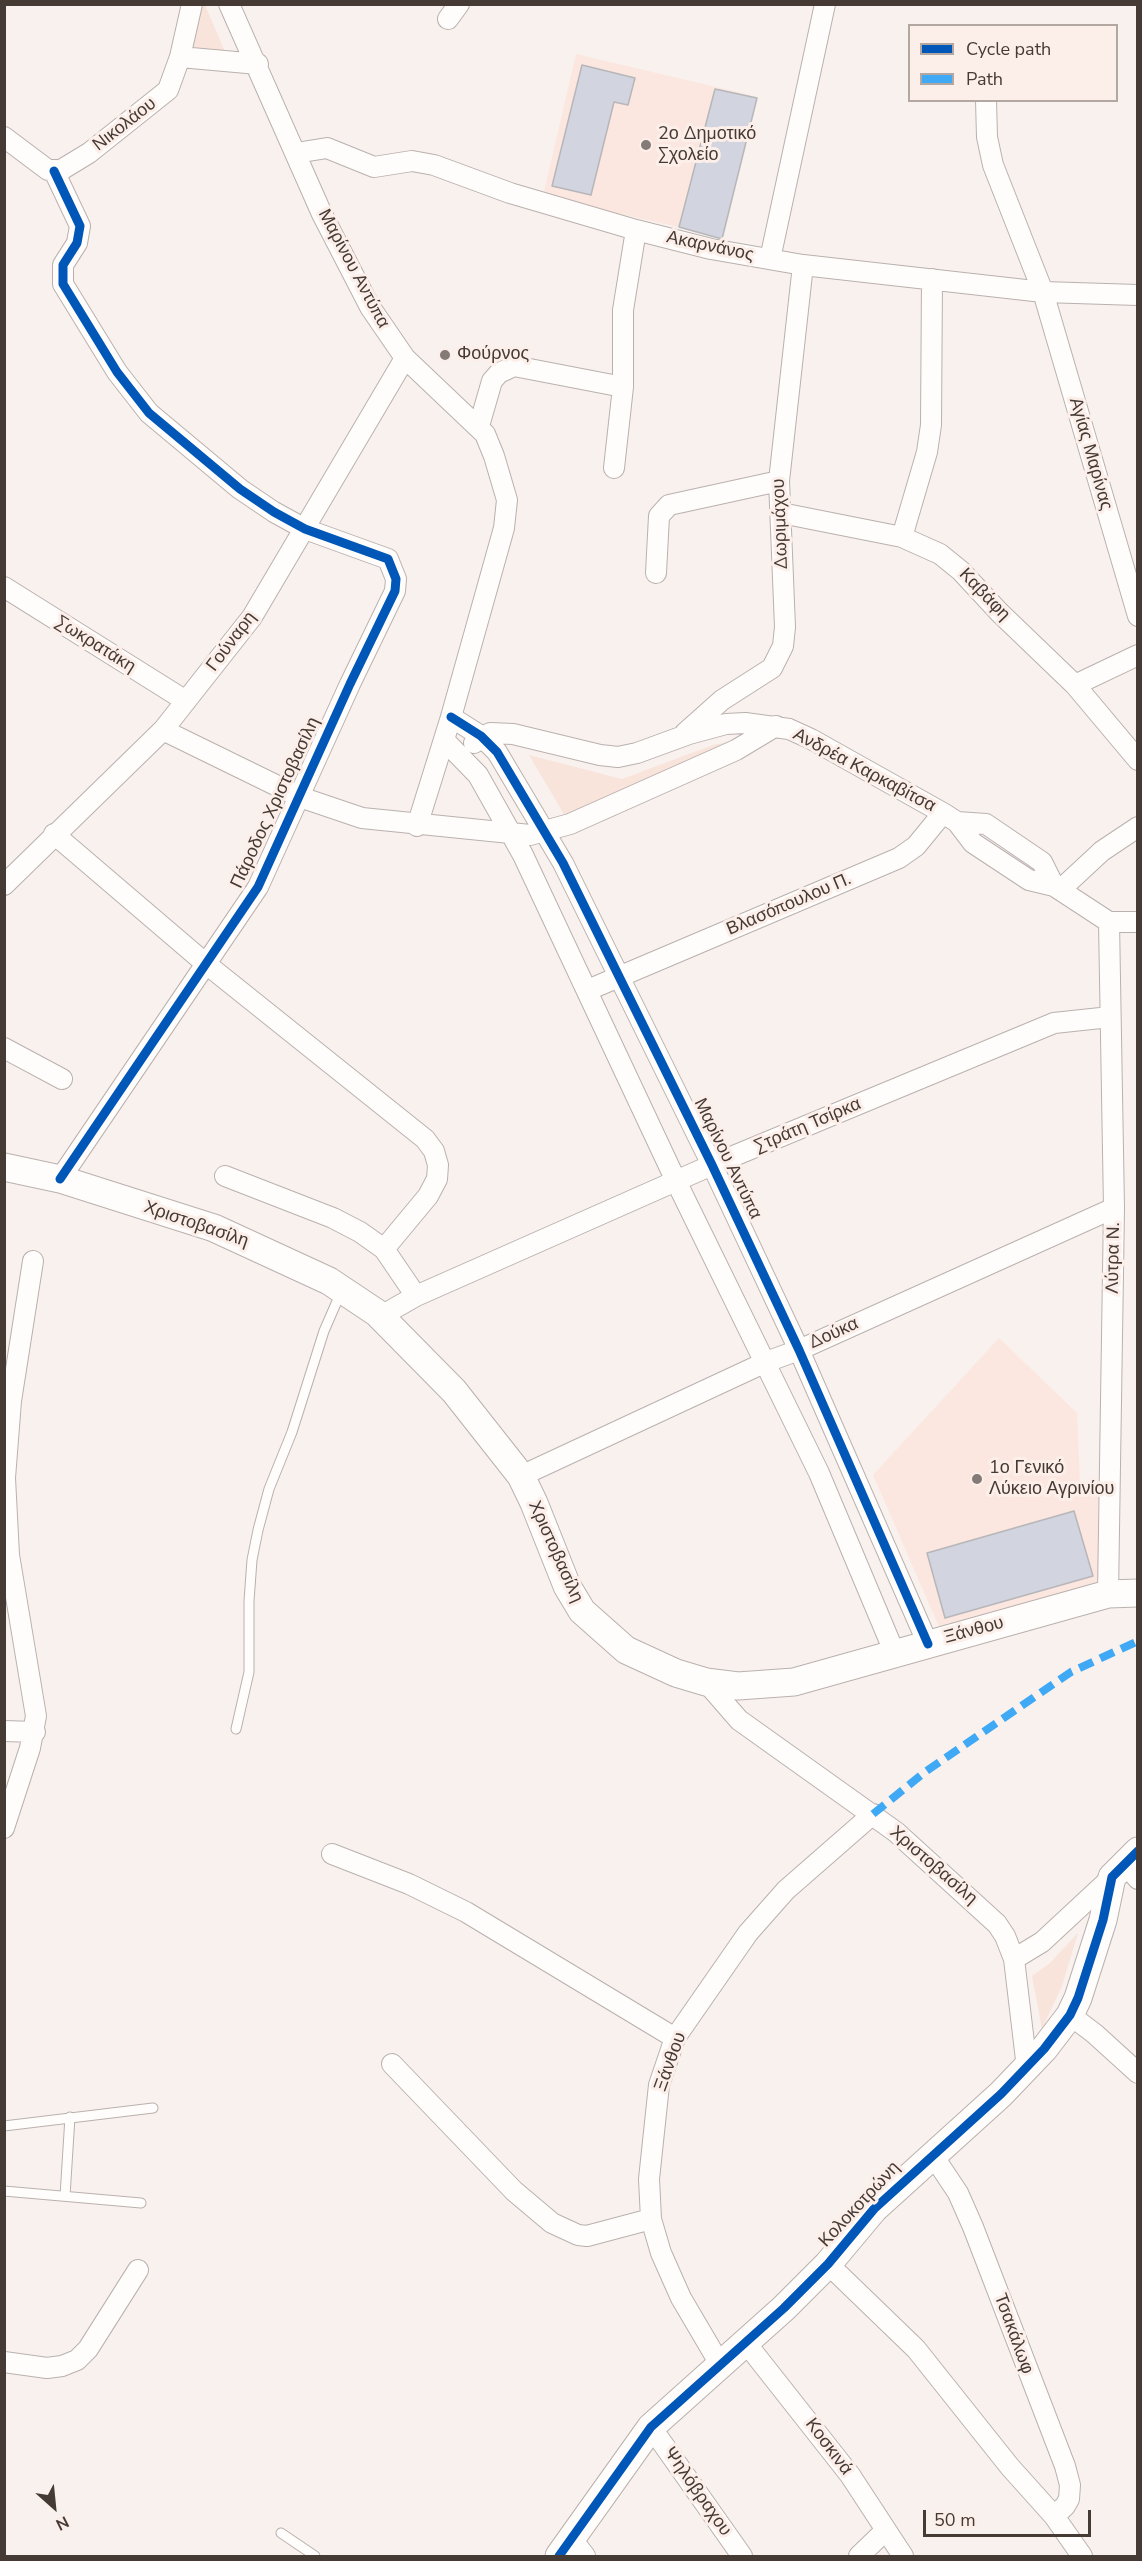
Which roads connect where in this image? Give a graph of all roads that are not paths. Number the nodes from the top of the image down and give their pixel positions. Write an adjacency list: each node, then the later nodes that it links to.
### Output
1 (192, 4): 4 (street, Νικολάου)
2 (229, 4): 5 (street, Μαρίνου Αντύπα)
3 (825, 4): 11 (street)
4 (180, 57): 5 (street); 9 (street, Νικολάου)
5 (258, 64): 8 (street, Μαρίνου Αντύπα)
6 (986, 102): 14 (street, Αγίας Μαρίνας)
7 (4, 137): 9 (street)
8 (296, 153): 10 (street, Ακαρνάνος); 16 (street, Μαρίνου Αντύπα)
9 (54, 171): 22 (street, Πάροδος Χριστοβασίλη)
10 (636, 230): 11 (street, Ακαρνάνος); 17 (street)
11 (770, 259): 12 (street, Ακαρνάνος)
12 (803, 265): 13 (street, Ακαρνάνος); 20 (street, Δωριμάχου)
13 (932, 279): 14 (street, Ακαρνάνος); 23 (street)
14 (1043, 292): 15 (street, Ακαρνάνος); 26 (street, Αγίας Μαρίνας)
15 (1137, 295)
16 (405, 358): 18 (street, Μαρίνου Αντύπα); 22 (street, Γούναρη)
17 (623, 387): 18 (street); 19 (street)
18 (479, 426): 30 (street, Μαρίνου Αντύπα)
19 (614, 468)
20 (779, 481): 21 (street, Δωριμάχου); 24 (street)
21 (781, 513): 23 (street, Καβάφη); 34 (street, Δωριμάχου)
22 (305, 529): 29 (street, Γούναρη); 38 (street, Πάροδος Χριστοβασίλη)
23 (902, 537): 28 (street, Καβάφη)
24 (656, 573)
25 (4, 587): 29 (street, Σωκρατάκη)
26 (1137, 616)
27 (1137, 655): 28 (street)
28 (1075, 685): 37 (street, Καβάφη)
29 (186, 701): 32 (street, Γούναρη)
30 (451, 717): 33 (street, Μαρίνου Αντύπα); 35 (street, Μαρίνου Αντύπα)
31 (776, 726): 34 (street, Ανδρέα Καρκαβίτσα); 39 (street, Ανδρέα Καρκαβίτσα); 42 (street)
32 (163, 730): 38 (street); 43 (street, Γούναρη)
33 (481, 736): 34 (street, Ανδρέα Καρκαβίτσα); 36 (street); 42 (street, Μαρίνου Αντύπα)
34 (681, 736)
35 (444, 740): 36 (street); 40 (street, Μαρίνου Αντύπα)
36 (460, 755): 44 (street)
37 (1137, 760)
38 (300, 797): 40 (street); 49 (street, Πάροδος Χριστοβασίλη)
39 (950, 818): 46 (street, Ανδρέα Καρκαβίτσα); 50 (street, Βλασόπουλου Π.)
40 (417, 826): 44 (street)
41 (1137, 827): 46 (street)
42 (545, 832): 44 (street); 50 (street, Μαρίνου Αντύπα)
43 (54, 834): 45 (street, Γούναρη); 49 (street)
44 (512, 835): 51 (street)
45 (4, 885)
46 (1057, 888): 47 (street, Ανδρέα Καρκαβίτσα)
47 (1108, 922): 48 (street); 52 (street, Λύτρα Ν.)
48 (1137, 922)
49 (205, 963): 58 (street, Πάροδος Χριστοβασίλη); 61 (street)
50 (620, 978): 51 (street, Βλασόπουλου Π.); 55 (street, Μαρίνου Αντύπα)
51 (588, 990): 59 (street)
52 (1110, 1017): 55 (street, Στράτη Τσίρκα); 60 (street, Λύτρα Ν.)
53 (4, 1048): 54 (street)
54 (62, 1079)
55 (712, 1165): 59 (street, Στράτη Τσίρκα); 66 (street, Μαρίνου Αντύπα)
56 (4, 1167): 58 (main road, Χριστοβασίλη)
57 (225, 1176): 61 (street)
58 (60, 1179): 63 (main road, Χριστοβασίλη)
59 (676, 1181): 64 (street, Στράτη Τσίρκα); 67 (street)
60 (1114, 1208): 66 (street, Δούκα); 72 (street, Λύτρα Ν.)
61 (384, 1249): 64 (street)
62 (33, 1262): 78 (street)
63 (343, 1289): 65 (main road, Χριστοβασίλη); 76 (lane)
64 (416, 1296): 65 (street, Στράτη Τσίρκα)
65 (381, 1316): 68 (main road, Χριστοβασίλη)
66 (799, 1350): 67 (street, Δούκα); 69 (street, Μαρίνου Αντύπα)
67 (766, 1362): 68 (street, Δούκα); 70 (street)
68 (521, 1476): 75 (main road, Χριστοβασίλη)
69 (859, 1486): 70 (street); 73 (street, Μαρίνου Αντύπα)
70 (830, 1497): 74 (street)
71 (1137, 1593): 72 (main road, Ξάνθου)
72 (1108, 1594): 73 (main road, Ξάνθου)
73 (928, 1644): 74 (main road, Ξάνθου)
74 (895, 1654): 75 (main road, Ξάνθου)
75 (706, 1682): 79 (street, Χριστοβασίλη)
76 (237, 1729)
77 (4, 1731): 78 (street)
78 (35, 1732): 80 (street)
79 (873, 1814): 83 (street, Χριστοβασίλη); 85 (street, Ξάνθου)
80 (4, 1828)
81 (332, 1854): 85 (street)
82 (1128, 1868): 83 (street); 84 (main road, Κολοκοτρώνη)
83 (1014, 1959): 87 (street, Χριστοβασίλη)
84 (1070, 2015): 87 (main road, Κολοκοτρώνη); 88 (street)
85 (675, 2038): 96 (street, Ξάνθου)
86 (392, 2064): 96 (street)
87 (1027, 2068): 92 (main road, Κολοκοτρώνη)
88 (1137, 2073)
89 (153, 2108): 90 (lane)
90 (70, 2117): 91 (lane); 94 (lane)
91 (4, 2126)
92 (932, 2154): 97 (main road, Κολοκοτρώνη); 103 (street, Τσακάλωφ)
93 (4, 2191): 94 (lane)
94 (65, 2196): 95 (lane)
95 (141, 2203)
96 (651, 2219): 101 (street, Ξάνθου)
97 (828, 2264): 99 (main road, Κολοκοτρώνη); 103 (street)
98 (138, 2270): 100 (street)
99 (746, 2343): 101 (main road, Κολοκοτρώνη); 104 (street, Κοσκινά)
100 (4, 2362)
101 (721, 2366): 102 (main road, Κολοκοτρώνη)
102 (651, 2427): 106 (main road, Κολοκοτρώνη); 108 (street, Ψηλόβραχου)
103 (1054, 2516): 111 (street)
104 (885, 2530): 109 (street); 110 (street, Κοσκινά)
105 (281, 2533): 107 (lane)
106 (572, 2550)
107 (315, 2556)
108 (742, 2556)
109 (860, 2556)
110 (903, 2556)
111 (1082, 2556)

